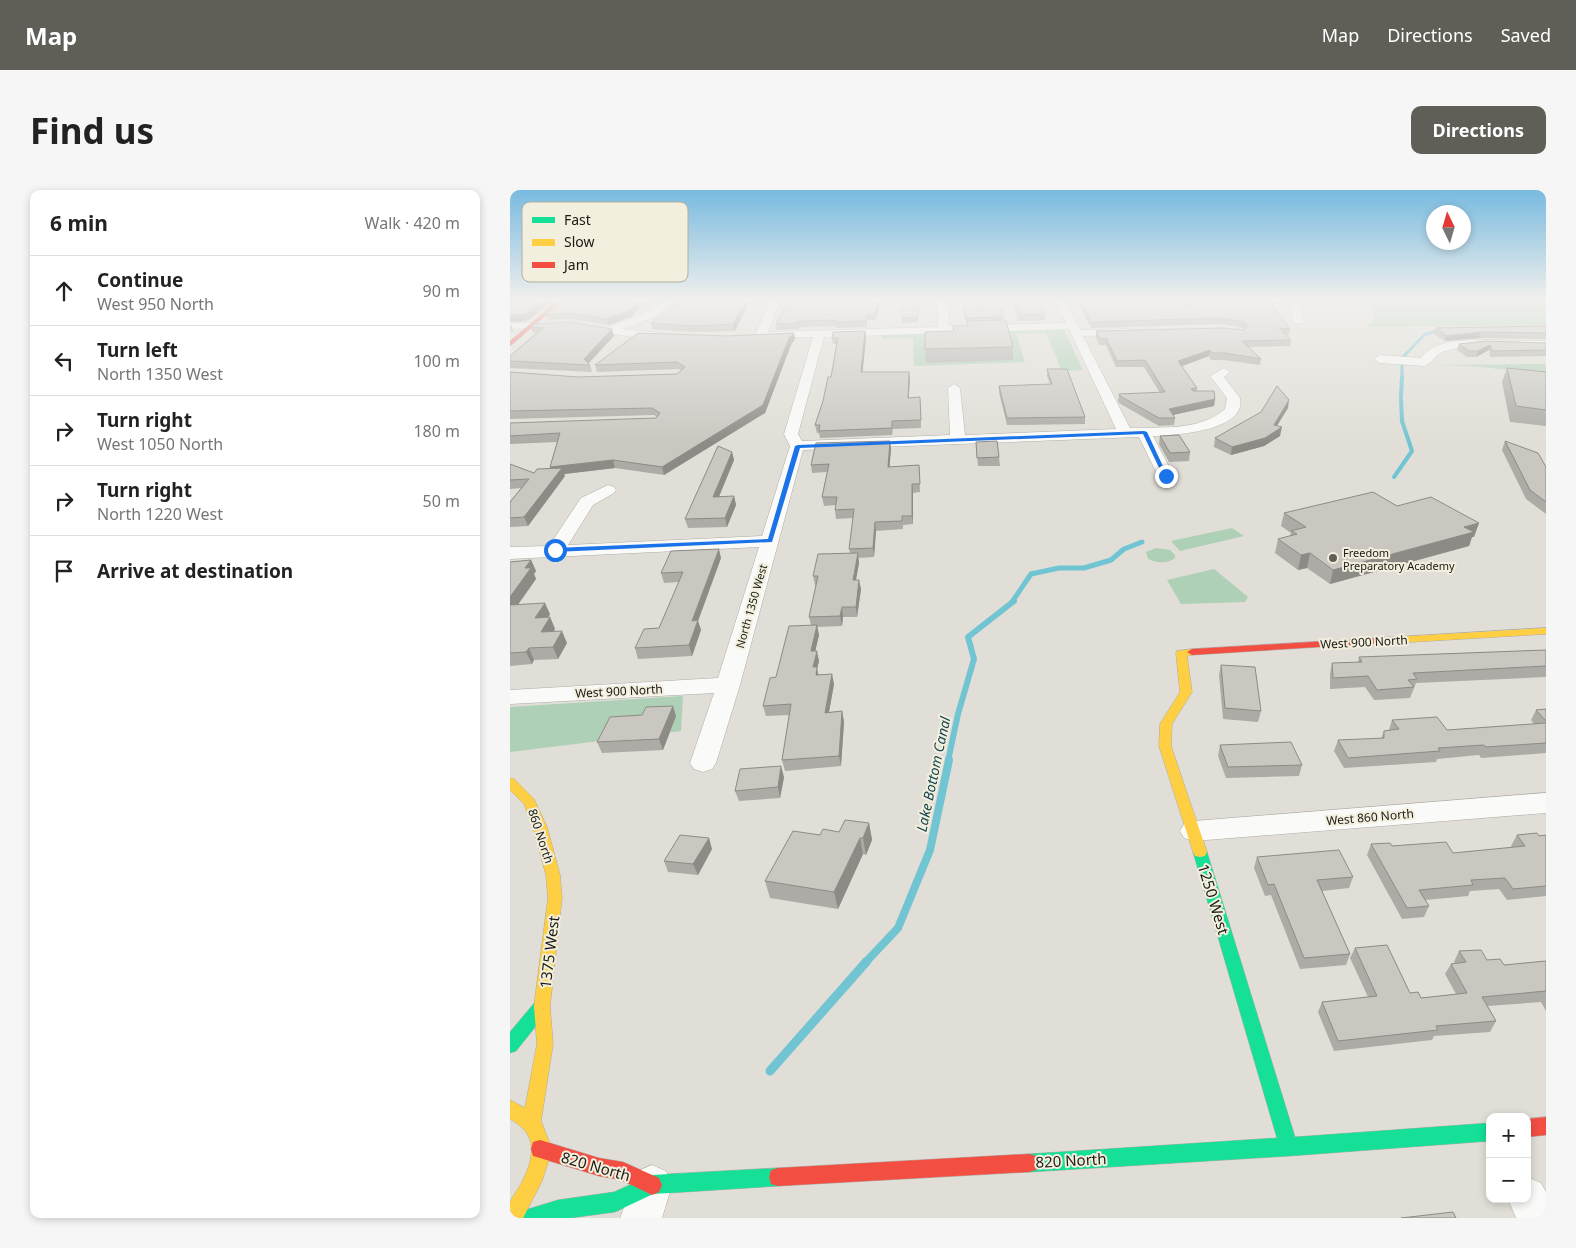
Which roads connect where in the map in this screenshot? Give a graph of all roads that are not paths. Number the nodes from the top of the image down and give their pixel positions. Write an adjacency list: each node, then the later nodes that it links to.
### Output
1 (815, 348): 10 (street, North 1350 West)
2 (1084, 348): 8 (street)
3 (1444, 348): 4 (street)
4 (1380, 359)
5 (1224, 372): 7 (street)
6 (954, 388): 9 (street)
7 (1144, 432): 8 (street); 11 (street)
8 (1125, 433): 9 (street)
9 (958, 440): 10 (street)
10 (798, 446): 13 (street, North 1350 West)
11 (1166, 476)
12 (608, 490): 14 (street)
13 (770, 541): 14 (street); 18 (street, North 1350 West)
14 (555, 550): 15 (street)
15 (510, 553)
16 (1546, 631): 17 (street, West 900 North)
17 (1181, 653): 23 (street, 1250 West)
18 (728, 686): 19 (street, West 900 North); 20 (street, North 1350 West)
19 (510, 698)
20 (704, 763)
21 (510, 782): 24 (street, 860 North)
22 (1546, 803): 23 (street, West 860 North)
23 (1194, 831): 32 (street, 1250 West)
24 (555, 898): 25 (street, 1375 West)
25 (542, 1006): 26 (street, 1375 West); 28 (street, 1375 West)
26 (510, 1045)
27 (510, 1109): 28 (street)
28 (532, 1122): 33 (street)
29 (1546, 1126): 30 (street)
30 (1531, 1128)
31 (1486, 1132): 32 (street, 820 North)
32 (1289, 1147): 34 (street, 820 North)
33 (540, 1149): 34 (street, 820 North); 36 (street)
34 (646, 1201): 37 (street, 820 North)
35 (1530, 1203): 38 (street)
36 (512, 1218)
37 (528, 1218)
38 (1537, 1218)

